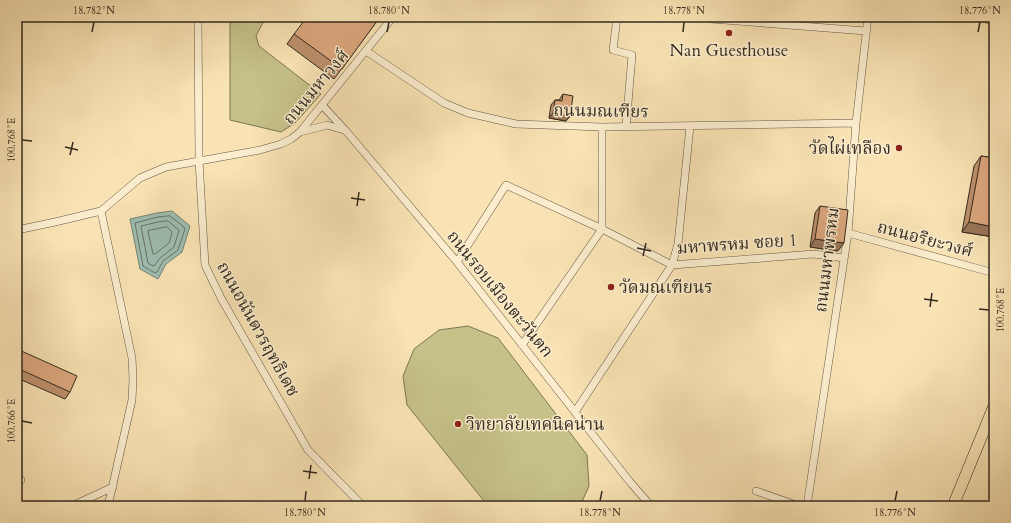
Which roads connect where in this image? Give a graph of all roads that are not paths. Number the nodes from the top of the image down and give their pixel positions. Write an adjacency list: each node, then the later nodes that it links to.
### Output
1 (198, 17): 17 (street, ถนนอนันตวรฤทธิเดช)
2 (393, 17): 9 (street, ถนนมหาวงศ์)
3 (617, 17): 14 (street)
4 (868, 17): 8 (street, ถนนมหาพรหม)
5 (977, 17): 7 (street)
6 (711, 19): 8 (street)
7 (994, 21)
8 (866, 31): 11 (street, ถนนมหาพรหม)
9 (366, 51): 10 (street, ถนนมหาวงศ์); 13 (street, ถนนมณเฑียร)
10 (322, 105): 15 (street, ถนนรอบเมืองตะวันตก); 16 (street, ถนนมหาวงศ์)
11 (856, 123): 12 (street, ถนนมณเฑียร); 21 (street, ถนนมหาพรหม)
12 (690, 126): 14 (street, ถนนมณเฑียร); 24 (street)
13 (602, 127): 14 (street, ถนนมณเฑียร); 19 (street)
14 (626, 127)
15 (346, 131): 16 (street); 23 (street, ถนนรอบเมืองตะวันตก)
16 (300, 132): 17 (street, ถนนมหาวงศ์)
17 (198, 160): 18 (street, ถนนมหาวงศ์); 34 (street, ถนนอนันตวรฤทธิเดช)
18 (101, 211): 20 (street); 30 (street)
19 (602, 229): 23 (street, มหาพรหม ซอย 1); 24 (street, มหาพรหม ซอย 1); 26 (street)
20 (17, 230)
21 (848, 233): 22 (street, ถนนมหาพรหม); 25 (street, ถนนอริยะวงศ์)
22 (844, 258): 24 (street, มหาพรหม ซอย 1); 37 (street, ถนนมหาพรหม)
23 (457, 262): 26 (street, ถนนรอบเมืองตะวันตก)
24 (672, 265): 28 (street)
25 (994, 273)
26 (522, 345): 28 (street, ถนนรอบเมืองตะวันตก)
27 (994, 406): 29 (main road)
28 (575, 412): 35 (street, ถนนรอบเมืองตะวันตก)
29 (991, 426): 38 (main road)
30 (112, 487): 32 (street); 33 (street)
31 (756, 491): 36 (street)
32 (72, 506)
33 (108, 506)
34 (363, 506)
35 (651, 506)
36 (799, 506)
37 (807, 506)
38 (953, 506)

